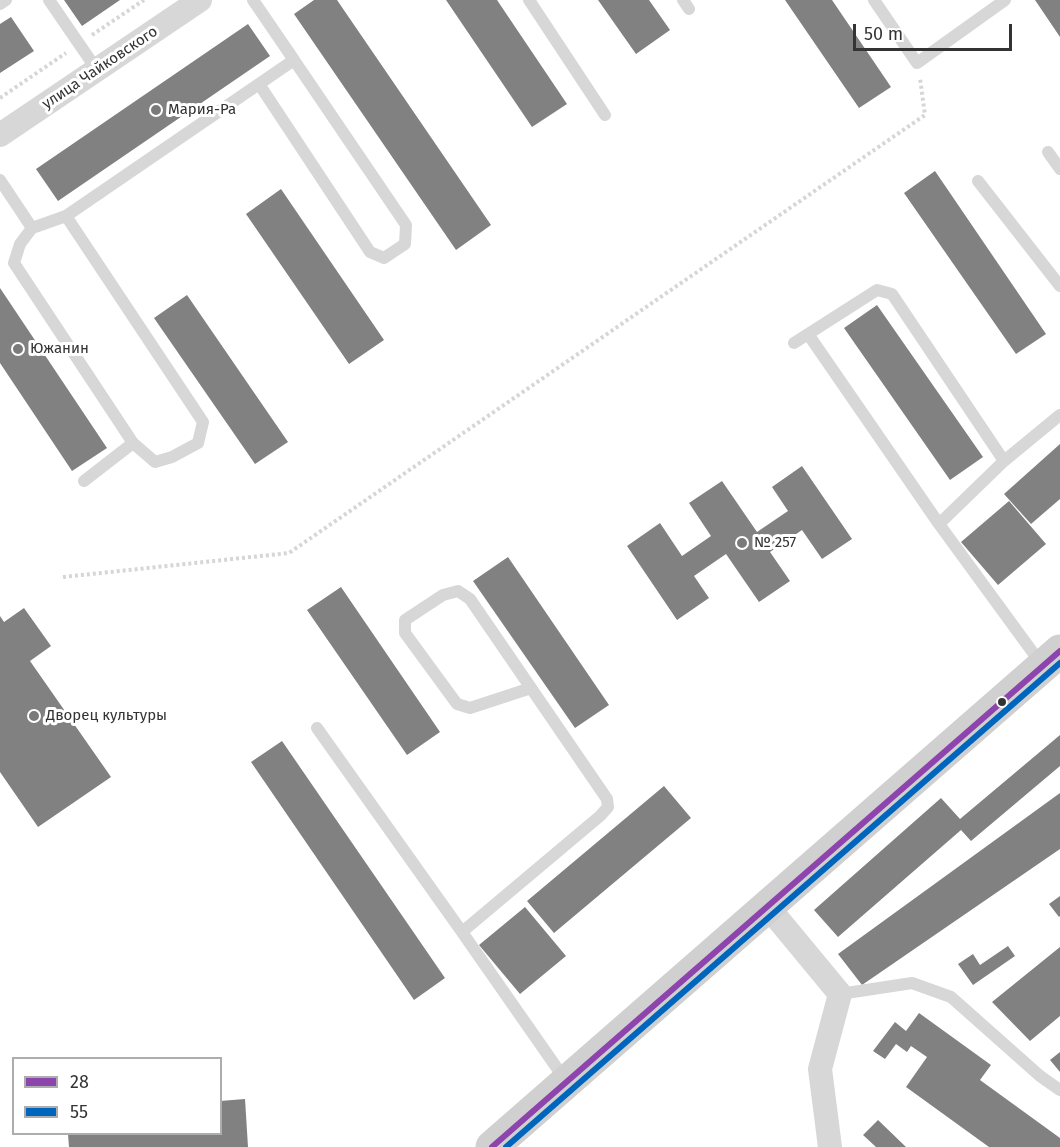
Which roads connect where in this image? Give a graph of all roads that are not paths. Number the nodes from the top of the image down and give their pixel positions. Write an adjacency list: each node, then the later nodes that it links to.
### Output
1 (6, 0): 8 (lane)
2 (49, 0): 10 (lane)
3 (200, 0): 10 (street, улица Чайковского)
4 (253, 0): 9 (lane)
5 (529, 0): 12 (lane)
6 (874, 0): 7 (lane)
7 (1005, 0)
8 (0, 4)
9 (294, 60): 11 (lane); 11 (lane)
10 (97, 69): 13 (street, улица Чайковского)
11 (259, 84): 18 (lane)
12 (605, 115)
13 (0, 135)
14 (1048, 152): 15 (lane)
15 (1060, 169)
16 (0, 180): 19 (lane)
17 (978, 181): 20 (lane)
18 (66, 216): 19 (lane); 24 (lane)
19 (32, 228): 24 (lane)
20 (1060, 286)
21 (808, 334): 22 (lane); 25 (lane); 27 (lane)
22 (794, 342)
23 (1060, 415): 25 (lane)
24 (133, 443): 26 (lane)
25 (1004, 461): 27 (lane)
26 (84, 481)
27 (939, 524): 28 (lane)
28 (1052, 658): 31 (street)
29 (531, 688): 29 (lane); 32 (lane)
30 (317, 728): 32 (lane)
31 (768, 907): 33 (street); 34 (street)
32 (462, 932): 34 (lane)
33 (840, 994): 35 (lane); 37 (street)
34 (566, 1082): 36 (street)
35 (1060, 1090)
36 (492, 1147)
37 (830, 1147)

